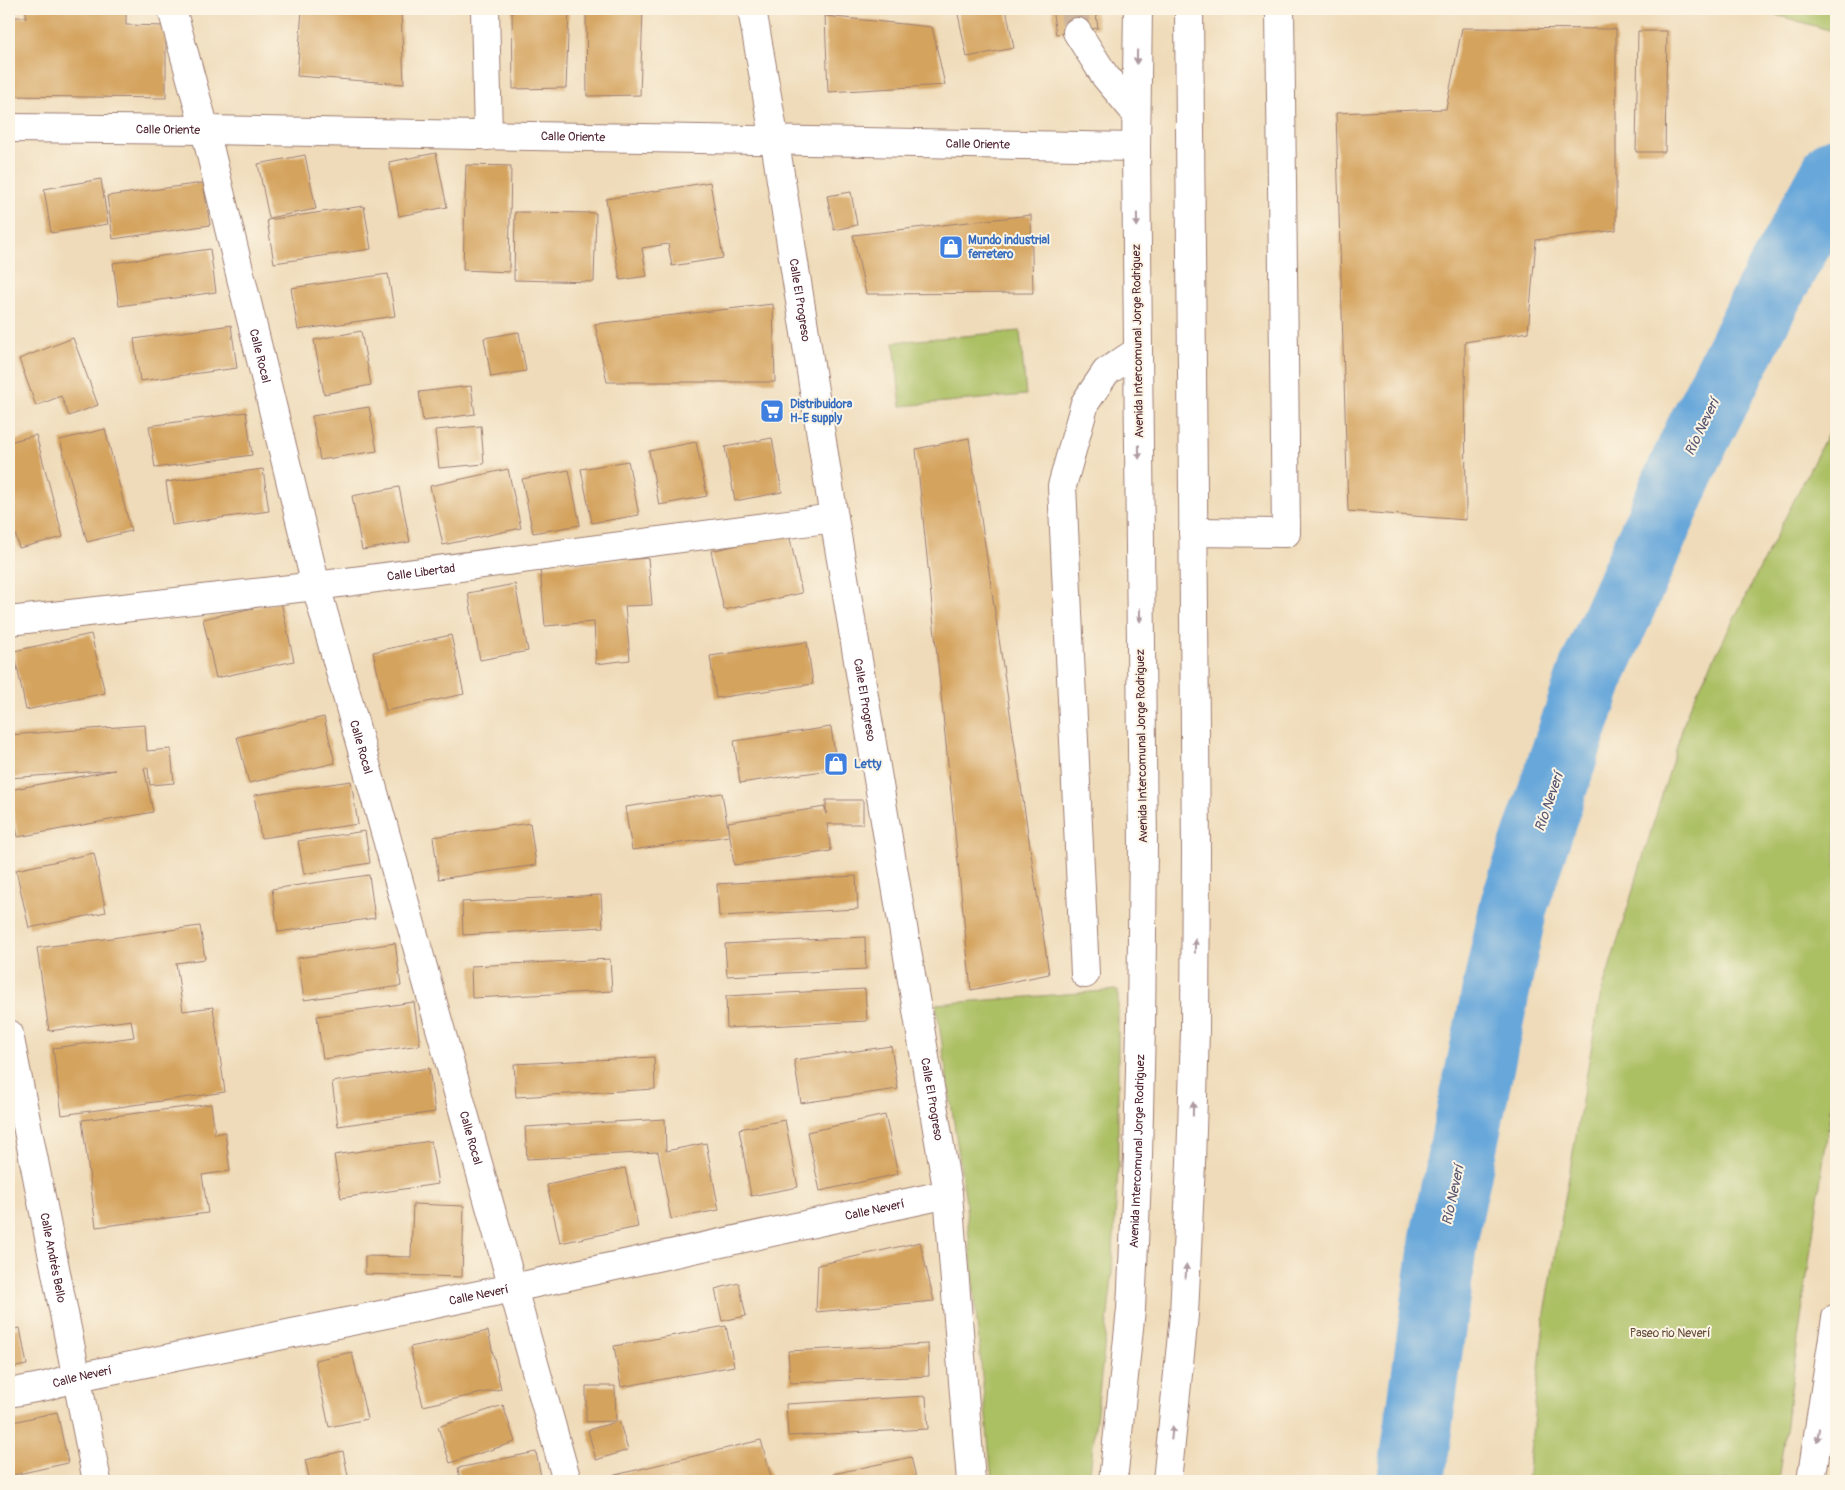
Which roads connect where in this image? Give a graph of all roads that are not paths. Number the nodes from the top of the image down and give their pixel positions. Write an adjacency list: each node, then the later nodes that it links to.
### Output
1 (172, 9): 10 (street, Calle Rocal)
2 (485, 9): 11 (street)
3 (752, 9): 12 (street, Calle El Progreso)
4 (1138, 9): 8 (street, Avenida Intercomunal Jorge Rodriguez, one-way to 8)
5 (1189, 9): 16 (street)
6 (1280, 9): 16 (street)
7 (1077, 32): 8 (street)
8 (1136, 113): 13 (street, Avenida Intercomunal Jorge Rodriguez)
9 (9, 128): 10 (street, Calle Oriente)
10 (205, 130): 11 (street, Calle Oriente); 17 (street, Calle Rocal)
11 (488, 136): 12 (street, Calle Oriente)
12 (775, 142): 13 (street, Calle Oriente); 15 (street, Calle El Progreso)
13 (1136, 148): 14 (street, Avenida Intercomunal Jorge Rodriguez, one-way to 14)
14 (1138, 351): 19 (street); 29 (street, Avenida Intercomunal Jorge Rodriguez, one-way to 29)
15 (834, 518): 17 (street, Calle Libertad); 21 (street, Calle El Progreso)
16 (1193, 532): 30 (street, one-way to 16)
17 (316, 586): 18 (street, Calle Libertad); 22 (street, Calle Rocal)
18 (9, 621)
19 (1085, 974)
20 (9, 1034): 24 (street, Calle Andrés Bello)
21 (948, 1194): 22 (street, Calle Neverí); 28 (street, Calle El Progreso)
22 (513, 1288): 24 (street, Calle Neverí); 27 (street, Calle Rocal)
23 (1836, 1318): 31 (street, one-way to 31)
24 (77, 1377): 25 (street, Calle Neverí); 26 (street, Calle Andrés Bello)
25 (9, 1393)
26 (96, 1481)
27 (567, 1481)
28 (971, 1481)
29 (1113, 1481)
30 (1167, 1481)
31 (1810, 1481)

